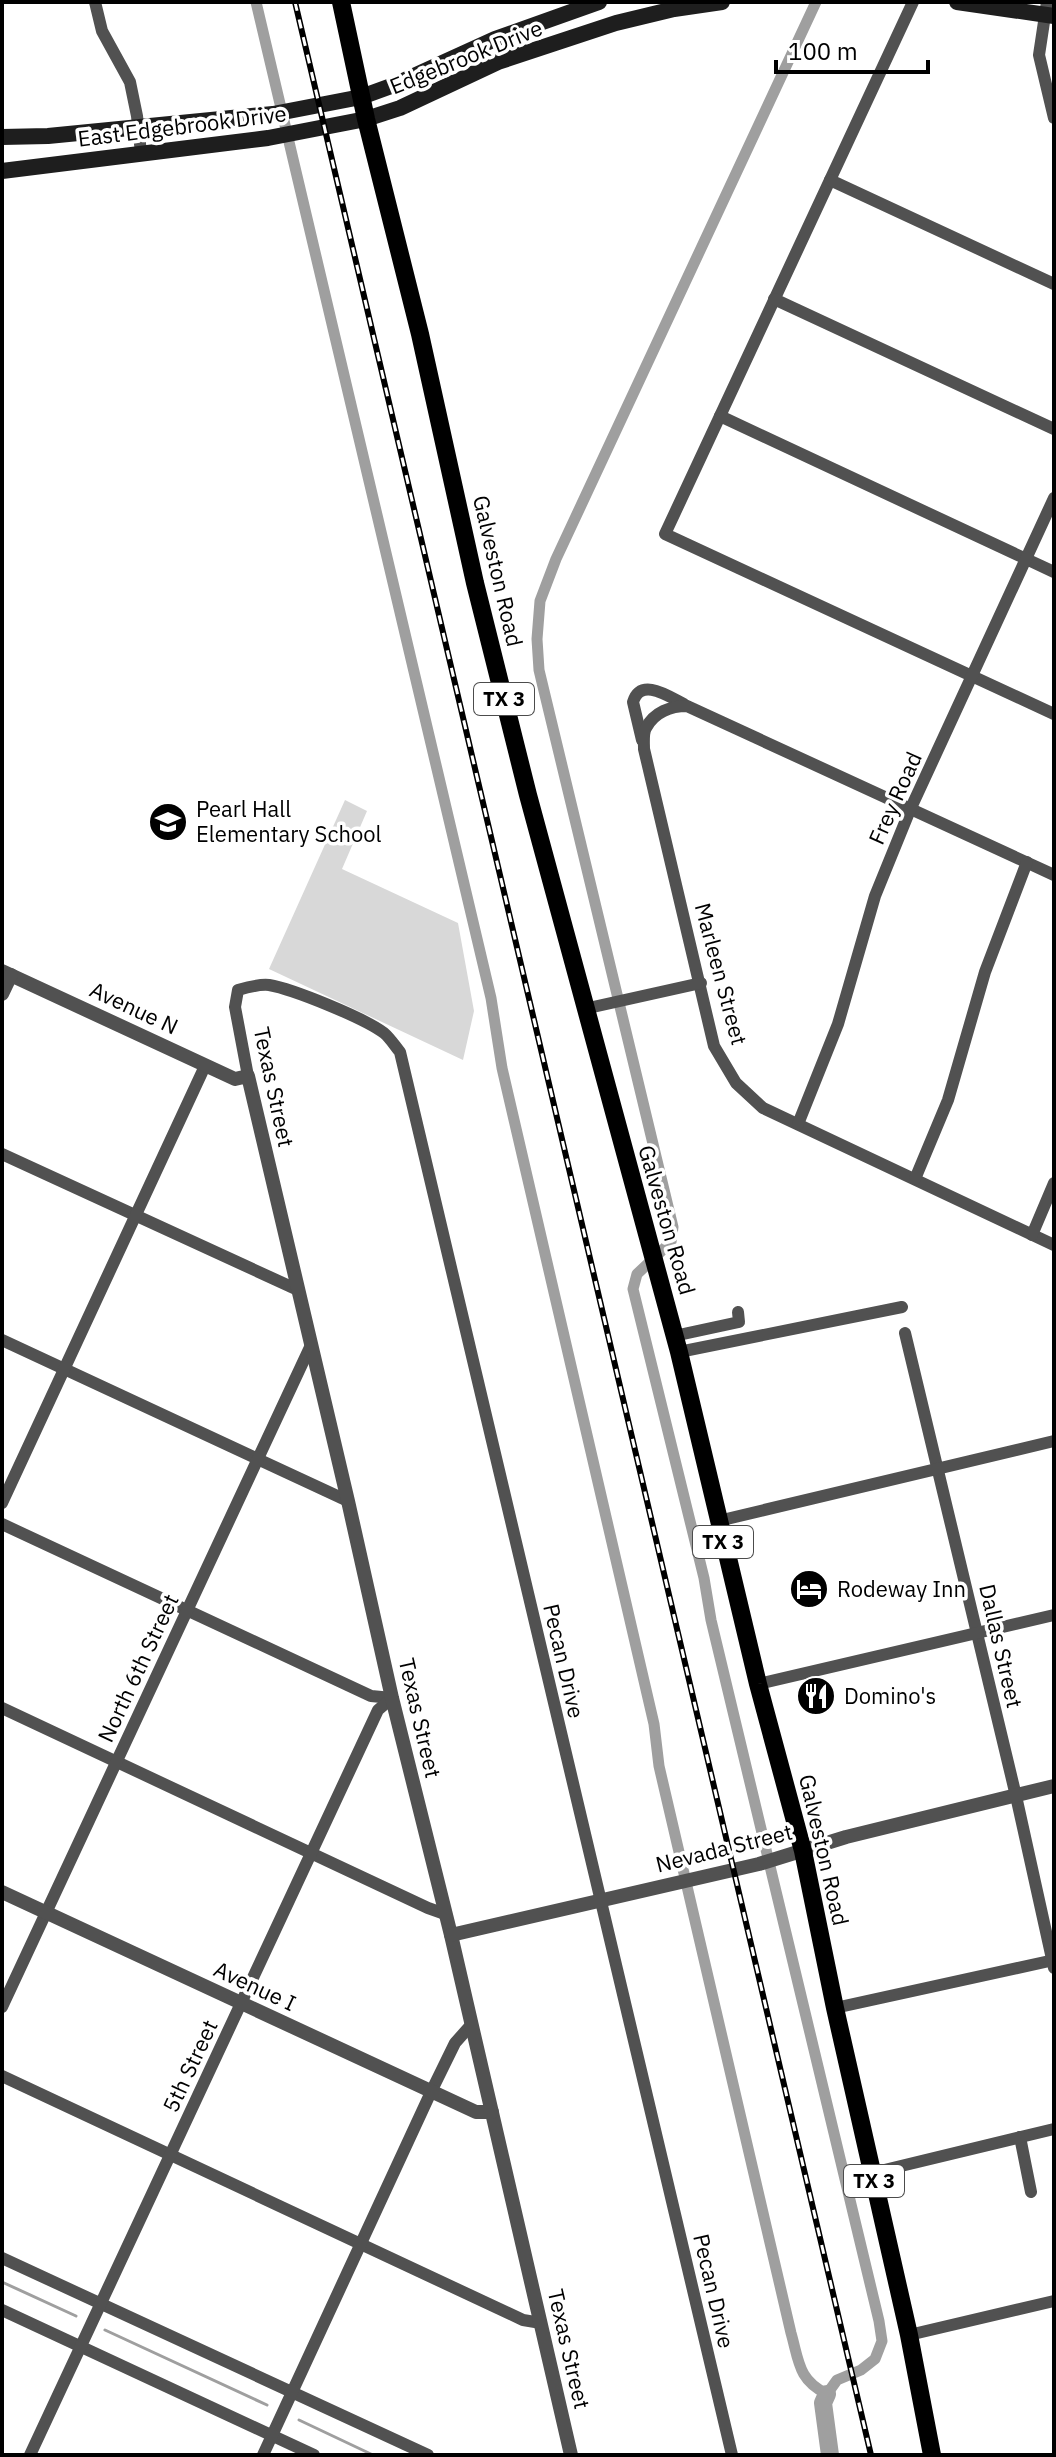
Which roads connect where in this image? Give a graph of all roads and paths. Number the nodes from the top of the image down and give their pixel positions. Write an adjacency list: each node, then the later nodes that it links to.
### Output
1 (95, 2): 14 (street)
2 (341, 2): 11 (main road, Galveston Road / TX 3)
3 (599, 2): 9 (main road, Edgebrook Drive)
4 (722, 2): 7 (main road, Edgebrook Drive)
5 (913, 2): 18 (street)
6 (957, 2): 8 (main road)
7 (673, 6): 10 (main road, Edgebrook Drive)
8 (1048, 10): 12 (street)
9 (524, 29): 10 (main road); 11 (main road, Edgebrook Drive)
10 (531, 51): 13 (main road, Edgebrook Drive)
11 (361, 97): 13 (main road, Galveston Road / TX 3); 14 (main road, East Edgebrook Drive)
12 (1054, 118)
13 (366, 119): 16 (main road, East Edgebrook Drive); 37 (main road, Galveston Road / TX 3)
14 (138, 128): 15 (main road, East Edgebrook Drive); 16 (street)
15 (2, 137)
16 (141, 153): 17 (main road, East Edgebrook Drive)
17 (2, 171)
18 (830, 180): 19 (street); 20 (street)
19 (1054, 284)
20 (774, 299): 21 (street); 22 (street)
21 (720, 416): 24 (street); 26 (street)
22 (1054, 429)
23 (1054, 498): 24 (street, Frey Road)
24 (1027, 559): 25 (street); 26 (street, Frey Road)
25 (1054, 572)
26 (972, 676): 28 (street); 30 (street, Frey Road)
27 (687, 706): 29 (street); 29 (street, Marleen Street); 30 (street)
28 (1054, 714)
29 (644, 749): 34 (street, Marleen Street)
30 (910, 810): 31 (street); 40 (street, Frey Road)
31 (1027, 862): 32 (street); 42 (street)
32 (1054, 875)
33 (6, 973): 36 (street); 38 (street, Avenue N)
34 (701, 983): 37 (street); 40 (street, Marleen Street)
35 (238, 990): 39 (street, Texas Street); 74 (street, Pecan Drive)
36 (2, 994)
37 (584, 1009): 52 (main road, Galveston Road / TX 3)
38 (205, 1066): 39 (street, Avenue N); 44 (street)
39 (248, 1076): 47 (street, Texas Street)
40 (798, 1124): 42 (street, Marleen Street)
41 (2, 1154): 44 (street)
42 (915, 1179): 45 (street, Marleen Street)
43 (1054, 1183): 45 (street)
44 (136, 1216): 47 (street); 54 (street)
45 (1032, 1235): 46 (street, Marleen Street)
46 (1054, 1245)
47 (298, 1290): 53 (street, Texas Street)
48 (902, 1307): 52 (street)
49 (738, 1312): 52 (street)
50 (905, 1333): 57 (street, Dallas Street)
51 (2, 1340): 54 (street)
52 (676, 1344): 60 (main road, Galveston Road / TX 3)
53 (311, 1345): 56 (street, North 6th Street); 58 (street, Texas Street)
54 (64, 1368): 56 (street); 59 (street)
55 (1054, 1441): 57 (street)
56 (258, 1459): 58 (street); 62 (street, North 6th Street)
57 (938, 1468): 60 (street); 64 (street, Dallas Street)
58 (348, 1501): 66 (street, Texas Street)
59 (2, 1503)
60 (718, 1521): 65 (main road, Galveston Road / TX 3)
61 (2, 1524): 62 (street)
62 (188, 1610): 66 (street); 68 (street, North 6th Street)
63 (1054, 1615): 64 (street)
64 (977, 1633): 65 (street); 70 (street, Dallas Street)
65 (758, 1684): 71 (main road, Galveston Road / TX 3)
66 (392, 1698): 72 (street, 5th Street); 76 (street, Texas Street)
67 (2, 1708): 68 (street)
68 (117, 1762): 72 (street); 75 (street, North 6th Street)
69 (1054, 1786): 70 (street, Nevada Street)
70 (1016, 1796): 71 (street, Nevada Street); 78 (street, Dallas Street)
71 (803, 1851): 74 (street, Nevada Street); 81 (main road, Galveston Road / TX 3)
72 (312, 1852): 76 (street); 79 (street, 5th Street)
73 (2, 1892): 75 (street, Avenue I)
74 (600, 1901): 77 (street, Nevada Street); 106 (street, Pecan Drive)
75 (46, 1913): 79 (street, Avenue I); 80 (street, North 6th Street)
76 (445, 1914): 77 (street, Texas Street)
77 (451, 1935): 82 (street, Texas Street)
78 (1053, 1963): 81 (street)
79 (241, 2004): 84 (street, Avenue I); 88 (street, 5th Street)
80 (2, 2007)
81 (835, 2008): 89 (main road, Galveston Road / TX 3)
82 (471, 2025): 84 (street); 85 (street, Texas Street)
83 (2, 2076): 88 (street)
84 (431, 2092): 85 (street, Avenue I); 91 (street)
85 (492, 2112): 96 (street, Texas Street)
86 (1054, 2129): 87 (street)
87 (1020, 2137): 89 (street); 90 (street)
88 (171, 2154): 91 (street); 94 (street, 5th Street)
89 (872, 2173): 97 (main road, Galveston Road / TX 3)
90 (1031, 2192)
91 (361, 2243): 96 (street); 99 (street)
92 (2, 2258): 94 (street)
93 (1054, 2301): 97 (street)
94 (101, 2303): 98 (street, 5th Street); 99 (street)
95 (2, 2310): 98 (street)
96 (541, 2323): 105 (street, Texas Street)
97 (909, 2335): 107 (main road, Galveston Road / TX 3)
98 (81, 2347): 100 (street); 101 (street, 5th Street)
99 (292, 2392): 100 (street); 104 (street)
100 (272, 2436): 102 (street); 103 (street)
101 (30, 2455)
102 (263, 2455)
103 (314, 2455)
104 (428, 2455)
105 (571, 2455)
106 (732, 2455)
107 (932, 2455)

